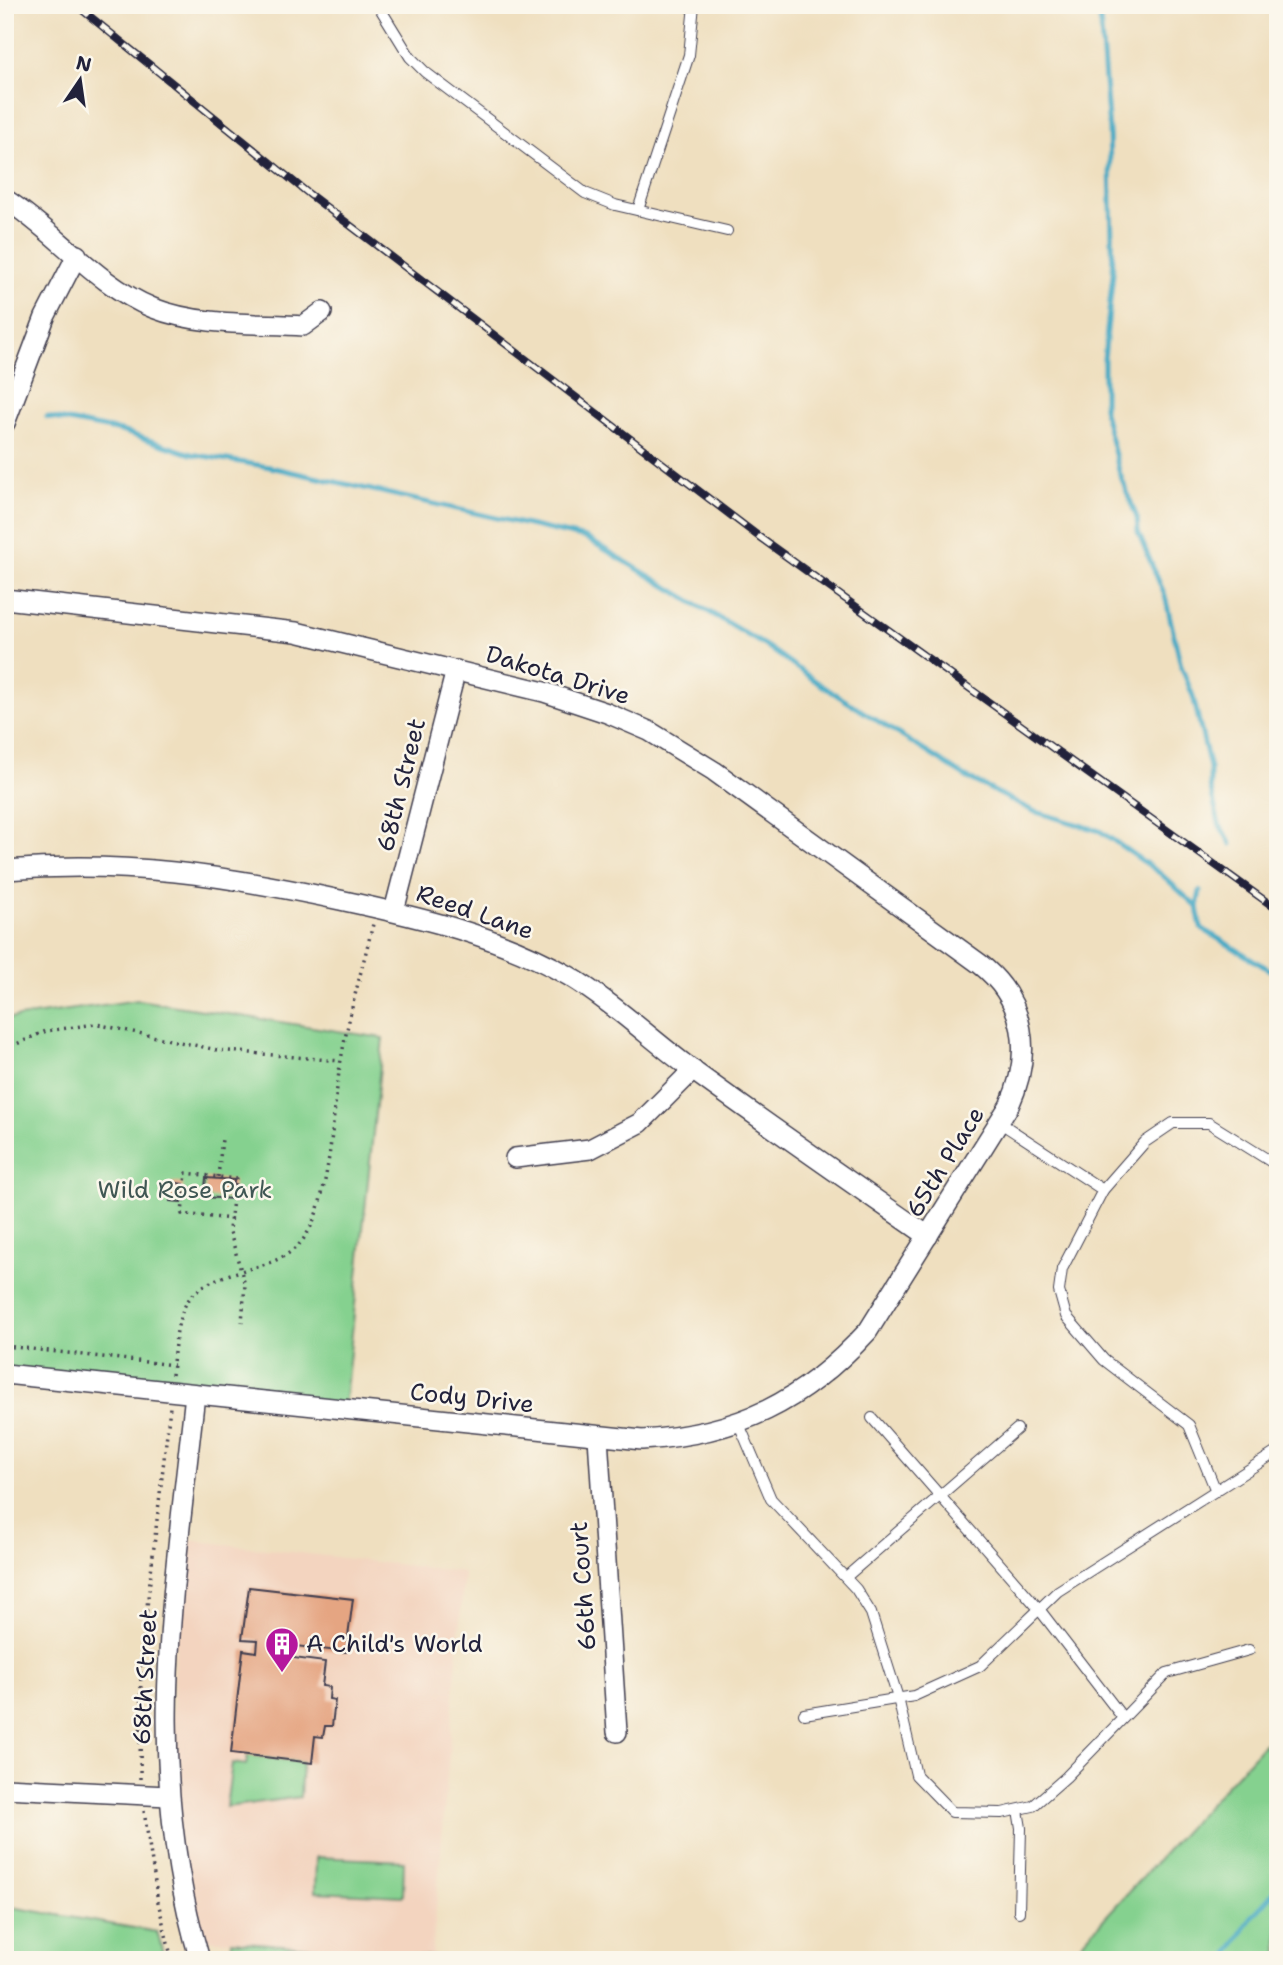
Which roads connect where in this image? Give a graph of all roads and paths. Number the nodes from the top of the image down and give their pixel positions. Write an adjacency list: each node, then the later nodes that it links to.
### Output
1 (377, 5): 4 (lane)
2 (694, 5): 4 (lane)
3 (5, 199): 6 (street)
4 (638, 210): 5 (lane)
5 (727, 230)
6 (77, 255): 7 (street); 8 (street)
7 (321, 312)
8 (5, 423)
9 (5, 599): 10 (street, Dakota Drive)
10 (456, 670): 12 (street, 68th Street); 14 (street, Dakota Drive)
11 (5, 870): 12 (street, Reed Lane)
12 (394, 911): 17 (street, Reed Lane)
13 (373, 922): 16 (path)
14 (1024, 1040): 18 (street, 65th Place)
15 (5, 1049): 16 (path)
16 (340, 1061): 26 (path)
17 (693, 1070): 20 (street); 25 (street, Reed Lane)
18 (999, 1122): 23 (lane); 25 (street, 65th Place)
19 (222, 1139): 22 (path)
20 (515, 1158)
21 (1278, 1166): 23 (lane)
22 (218, 1177): 24 (path); 24 (path)
23 (1103, 1190): 37 (lane)
24 (232, 1219): 26 (path)
25 (928, 1236): 27 (street, 65th Place)
26 (242, 1270): 28 (path); 29 (path)
27 (888, 1303): 33 (street, Cody Drive)
28 (242, 1322)
29 (5, 1346)
30 (5, 1374): 31 (street, Cody Drive)
31 (195, 1394): 35 (street, Cody Drive); 47 (street, 68th Street)
32 (872, 1418): 38 (lane)
33 (738, 1424): 35 (street, Cody Drive); 39 (lane)
34 (1017, 1429): 38 (lane)
35 (598, 1437): 45 (street, 66th Court)
36 (1278, 1451): 37 (lane)
37 (1216, 1491): 40 (lane)
38 (939, 1496): 39 (lane); 40 (lane)
39 (846, 1577): 42 (lane)
40 (1039, 1609): 42 (lane); 44 (lane)
41 (1249, 1650): 44 (lane)
42 (898, 1698): 43 (lane); 48 (lane)
43 (804, 1714)
44 (1124, 1718): 48 (lane)
45 (617, 1732)
46 (5, 1788): 47 (street)
47 (168, 1796): 50 (street, 68th Street)
48 (1018, 1810): 49 (lane)
49 (1019, 1912)
50 (200, 1960)

